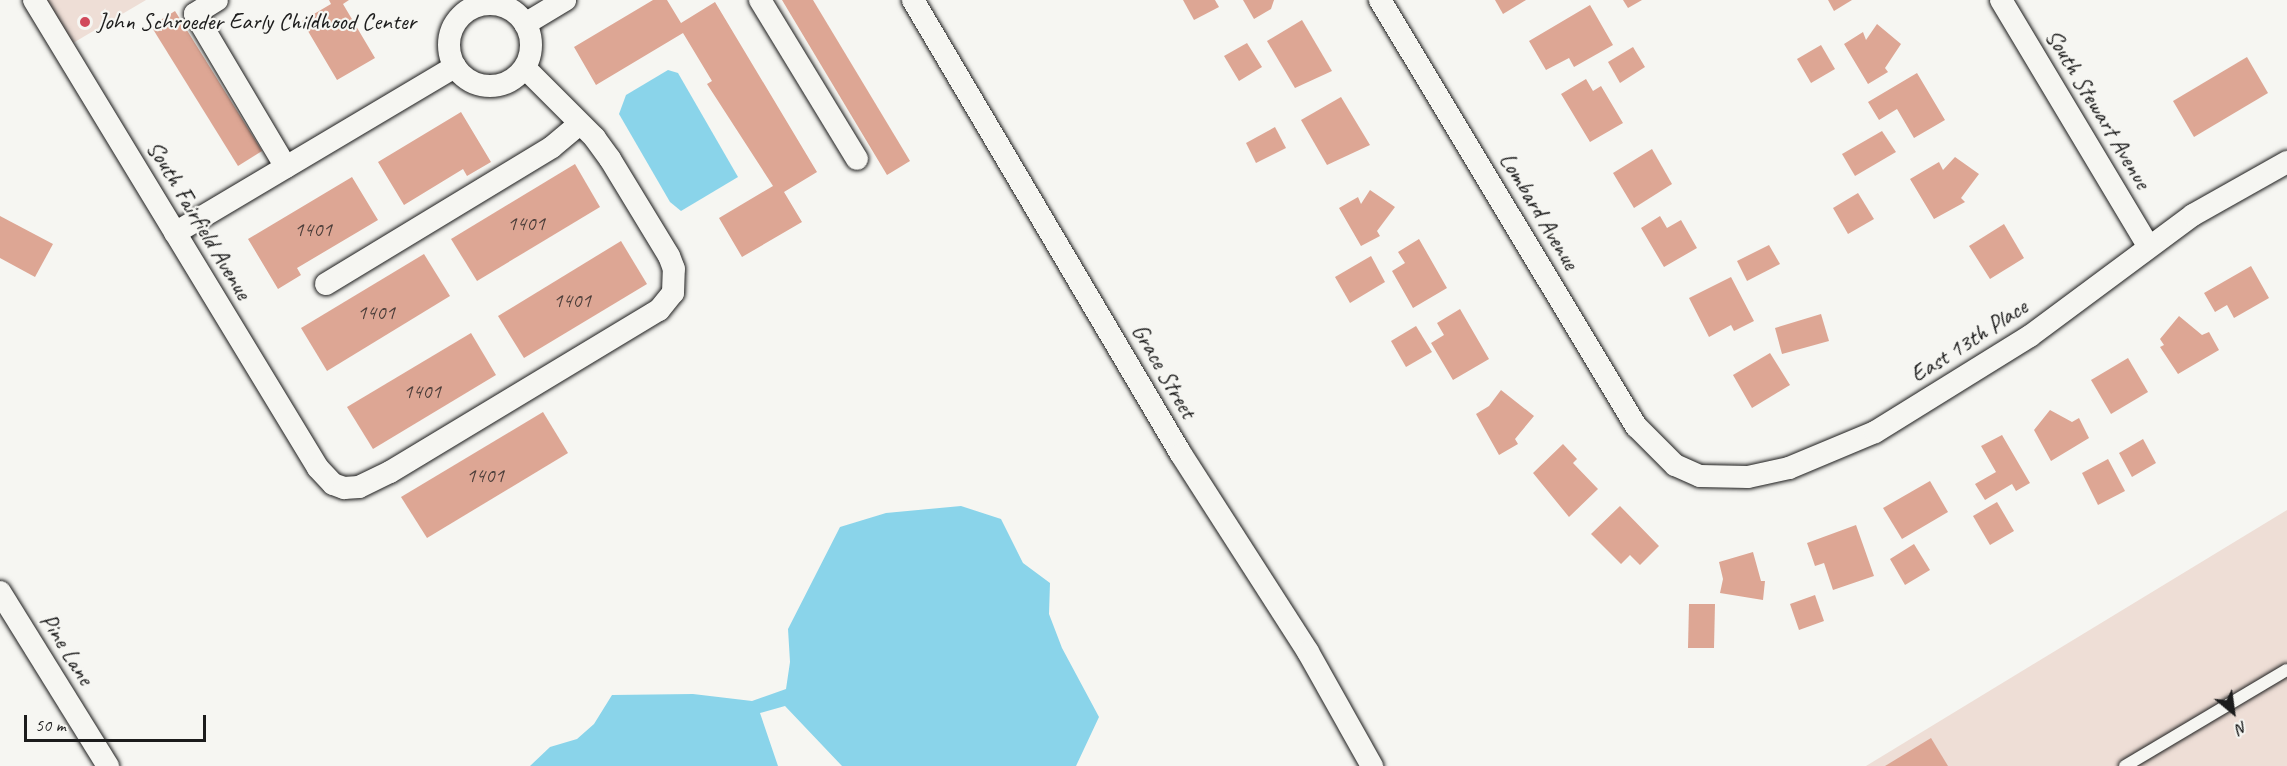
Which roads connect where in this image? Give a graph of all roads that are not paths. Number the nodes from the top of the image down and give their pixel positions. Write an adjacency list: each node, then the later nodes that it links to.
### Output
1 (34, 0): 15 (street, South Fairfield Avenue)
2 (218, 0): 14 (street)
3 (566, 0): 8 (street)
4 (760, 0): 12 (street)
5 (913, 0): 22 (street, Grace Street)
6 (1380, 0): 18 (street, Lombard Avenue)
7 (2001, 0): 16 (street, South Stewart Avenue)
8 (525, 24): 9 (street); 10 (street)
9 (455, 67): 10 (street); 14 (street)
10 (525, 68): 11 (street)
11 (579, 124): 15 (street, South Fairfield Avenue); 17 (street)
12 (857, 159)
13 (2287, 162): 16 (street, East 13th Place)
14 (286, 167): 15 (street)
15 (175, 233)
16 (2148, 246): 18 (street, East 13th Place)
17 (326, 284)
18 (1654, 448)
19 (0, 592): 21 (street, Pine Lane)
20 (2287, 670): 23 (lane)
21 (108, 766)
22 (1372, 766)
23 (2125, 766)

